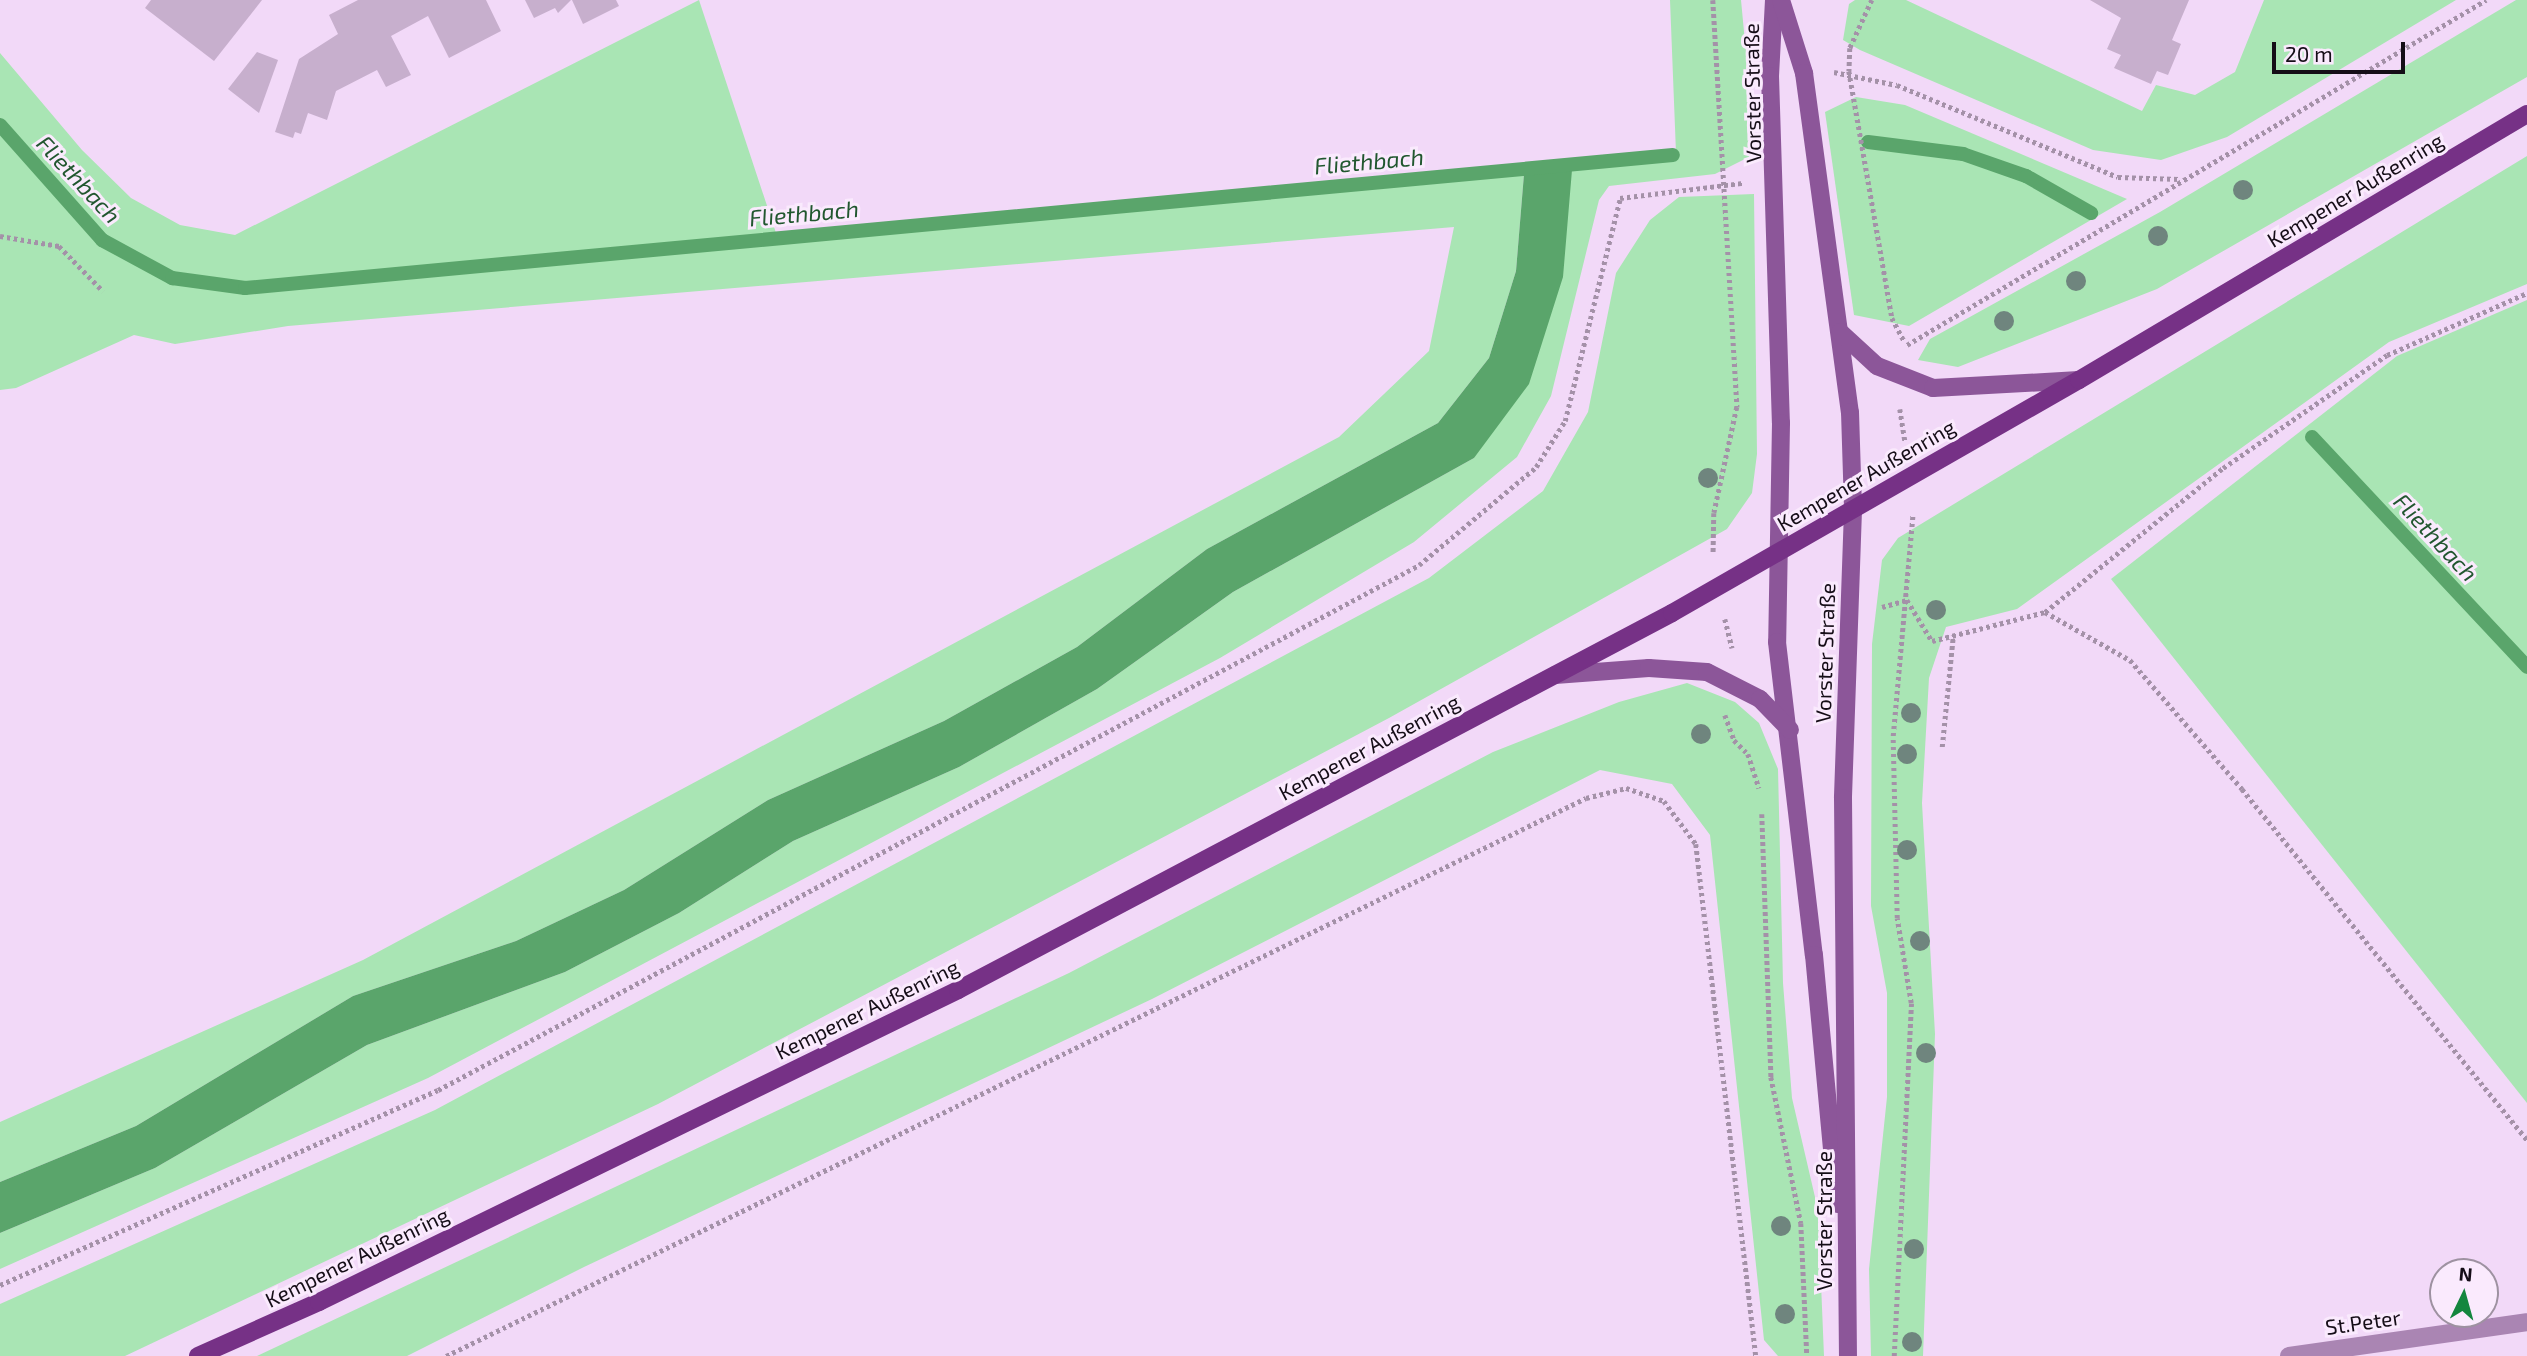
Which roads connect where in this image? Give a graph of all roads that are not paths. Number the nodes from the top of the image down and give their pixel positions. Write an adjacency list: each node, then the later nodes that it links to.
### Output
1 (1774, 0): 7 (main road, Vorster Straße)
2 (1781, 0): 4 (main road, Vorster Straße)
3 (2527, 114): 5 (main road, Kempener Außenring)
4 (1840, 332): 5 (main road); 6 (main road, Vorster Straße)
5 (2079, 380): 6 (main road, Kempener Außenring)
6 (1853, 510): 7 (main road, Kempener Außenring); 10 (main road, Vorster Straße)
7 (1777, 552): 8 (main road, Kempener Außenring); 9 (main road, Vorster Straße)
8 (1554, 675): 9 (main road); 12 (main road, Kempener Außenring)
9 (1790, 730): 10 (main road, Vorster Straße)
10 (1847, 1314): 13 (main road, Vorster Straße)
11 (2527, 1322): 14 (street, St.Peter)
12 (198, 1356)
13 (1848, 1356)
14 (2289, 1356)

